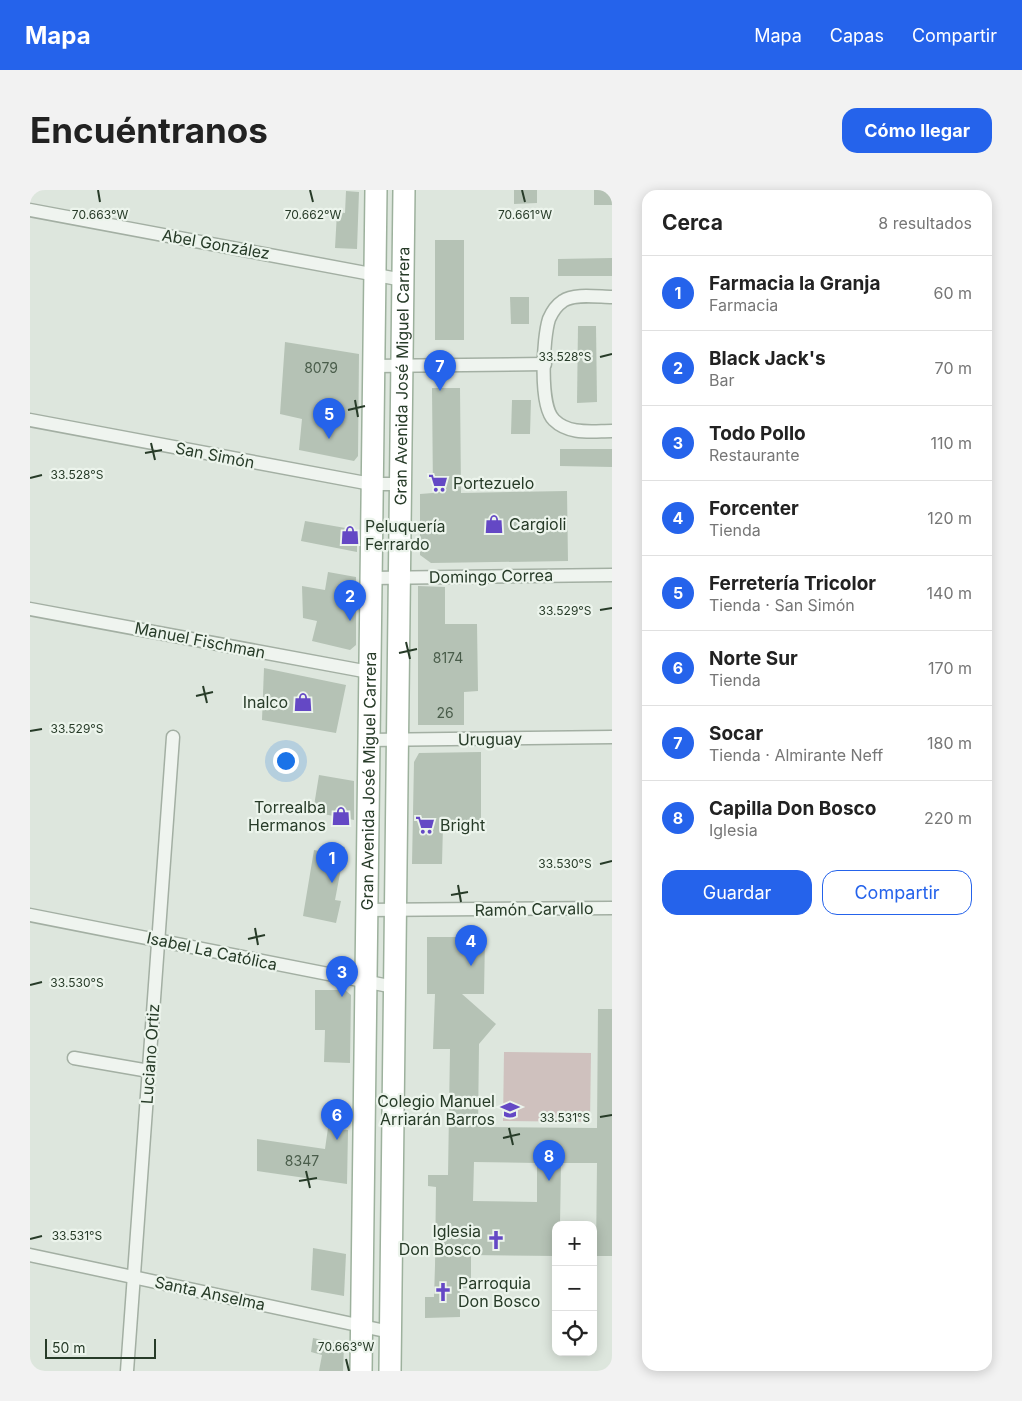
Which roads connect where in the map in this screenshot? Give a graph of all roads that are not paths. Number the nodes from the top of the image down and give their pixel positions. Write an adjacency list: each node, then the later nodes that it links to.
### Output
1 (376, 190): 4 (main road, Gran Avenida José Miguel Carrera)
2 (404, 190): 5 (main road, Gran Avenida José Miguel Carrera)
3 (30, 210): 4 (street, Abel González)
4 (374, 274): 5 (street, Abel González); 8 (main road, Gran Avenida José Miguel Carrera)
5 (403, 280): 9 (main road, Gran Avenida José Miguel Carrera)
6 (612, 297): 7 (street)
7 (545, 364): 9 (street); 11 (street)
8 (373, 366): 9 (street); 12 (main road, Gran Avenida José Miguel Carrera)
9 (402, 366): 13 (main road, Gran Avenida José Miguel Carrera)
10 (30, 420): 12 (street, San Simón)
11 (612, 431)
12 (371, 484): 13 (street, San Simón); 16 (main road, Gran Avenida José Miguel Carrera)
13 (400, 484): 15 (main road, Gran Avenida José Miguel Carrera)
14 (612, 575): 15 (street, Domingo Correa)
15 (399, 577): 16 (street, Domingo Correa); 22 (main road, Gran Avenida José Miguel Carrera)
16 (370, 578): 18 (main road, Gran Avenida José Miguel Carrera)
17 (30, 609): 18 (street, Manuel Fischman)
18 (369, 672): 21 (main road, Gran Avenida José Miguel Carrera)
19 (173, 737): 27 (street, Luciano Ortiz)
20 (612, 737): 22 (street, Uruguay)
21 (368, 740): 22 (street, Uruguay); 24 (main road, Gran Avenida José Miguel Carrera)
22 (397, 740): 25 (main road, Gran Avenida José Miguel Carrera)
23 (612, 908): 25 (street, Ramón Carvallo)
24 (366, 910): 25 (street, Ramón Carvallo); 28 (main road, Gran Avenida José Miguel Carrera)
25 (394, 910): 29 (main road, Gran Avenida José Miguel Carrera)
26 (30, 915): 27 (street, Isabel La Católica)
27 (158, 941): 28 (street, Isabel La Católica); 31 (street, Luciano Ortiz)
28 (365, 982): 29 (street, Isabel La Católica); 34 (main road, Gran Avenida José Miguel Carrera)
29 (394, 987): 35 (main road, Gran Avenida José Miguel Carrera)
30 (74, 1058): 31 (street)
31 (149, 1071): 33 (street, Luciano Ortiz)
32 (30, 1255): 33 (street, Santa Anselma)
33 (134, 1276): 34 (street, Santa Anselma); 36 (street, Luciano Ortiz)
34 (362, 1326): 35 (street, Santa Anselma); 37 (main road, Gran Avenida José Miguel Carrera)
35 (390, 1332): 38 (main road, Gran Avenida José Miguel Carrera)
36 (127, 1371)
37 (361, 1371)
38 (390, 1371)

